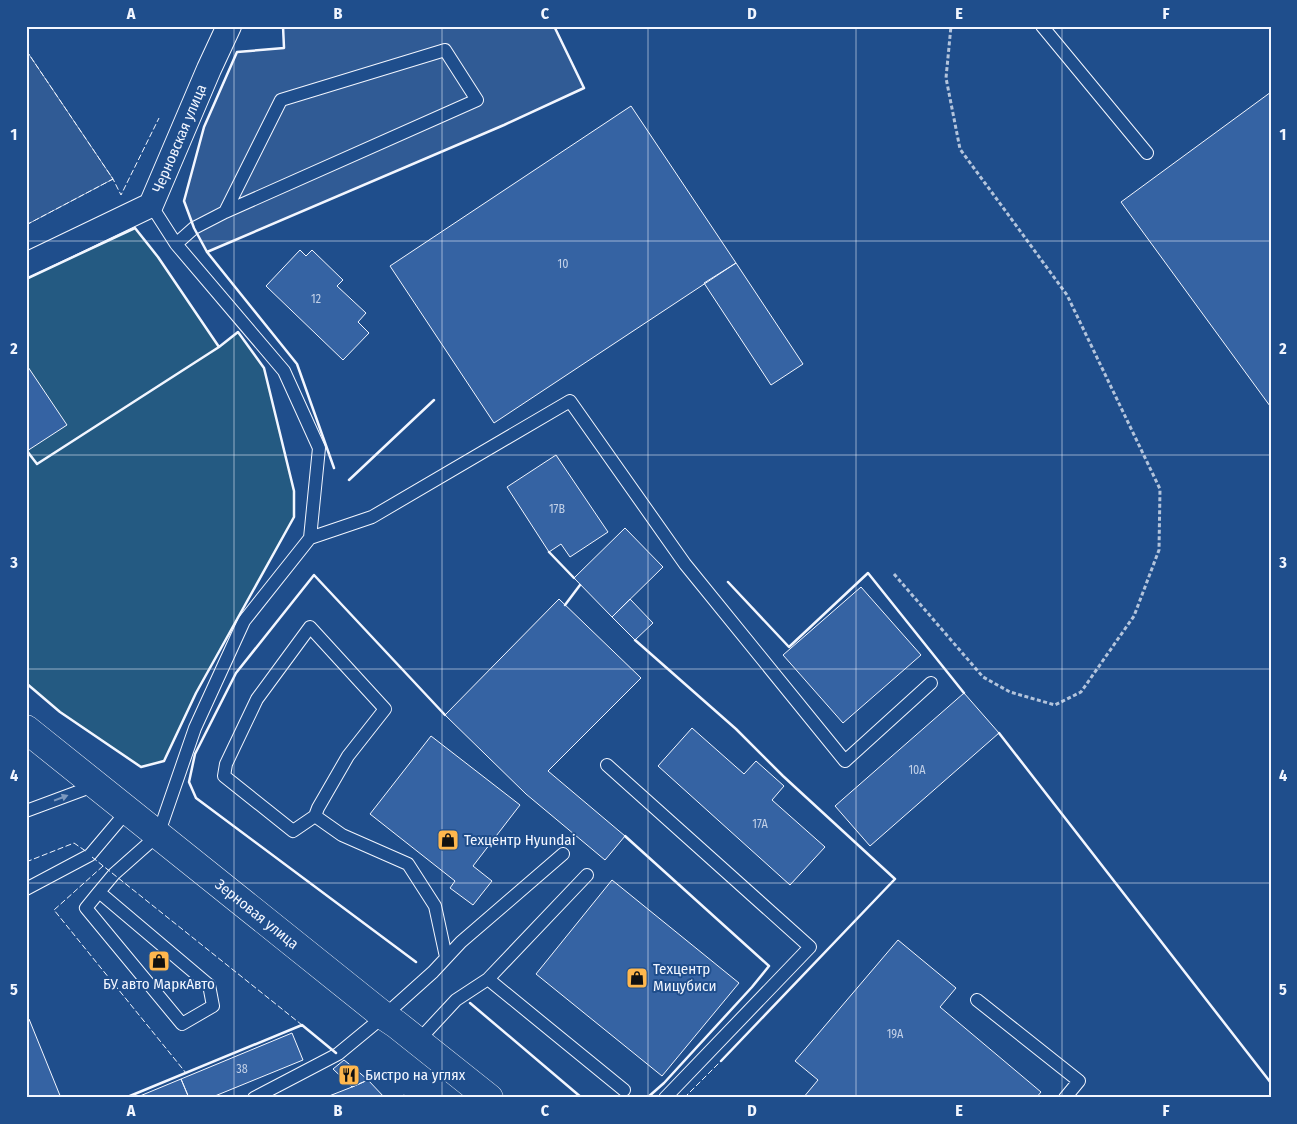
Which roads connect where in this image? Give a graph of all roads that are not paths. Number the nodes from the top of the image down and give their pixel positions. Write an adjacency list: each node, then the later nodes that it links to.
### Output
1 (228, 26): 4 (street, Черновская улица)
2 (1042, 26): 3 (lane)
3 (1147, 154)
4 (151, 205): 6 (lane); 7 (street, Черновская улица)
5 (225, 212): 5 (lane); 6 (lane)
6 (176, 244): 8 (lane)
7 (26, 265)
8 (310, 538): 9 (lane); 16 (lane)
9 (931, 683)
10 (26, 729): 12 (main road, Зерновая улица)
11 (607, 765): 29 (lane)
12 (96, 785): 13 (main road, Зерновая улица); 14 (lane, one-way to 12)
13 (128, 810): 16 (main road, Зерновая улица); 19 (lane)
14 (26, 811)
15 (315, 816): 15 (lane); 21 (lane)
16 (158, 835): 20 (lane); 24 (main road, Зерновая улица)
17 (563, 854): 21 (lane)
18 (587, 875): 22 (lane)
19 (26, 889)
20 (99, 892): 20 (lane)
21 (446, 957): 24 (lane)
22 (488, 979): 25 (lane); 26 (lane)
23 (977, 1000): 30 (lane)
24 (384, 1016): 25 (main road, Зерновая улица); 27 (lane)
25 (417, 1042): 28 (main road, Зерновая улица)
26 (624, 1090)
27 (254, 1098)
28 (489, 1098)
29 (665, 1098)
30 (1065, 1098)

